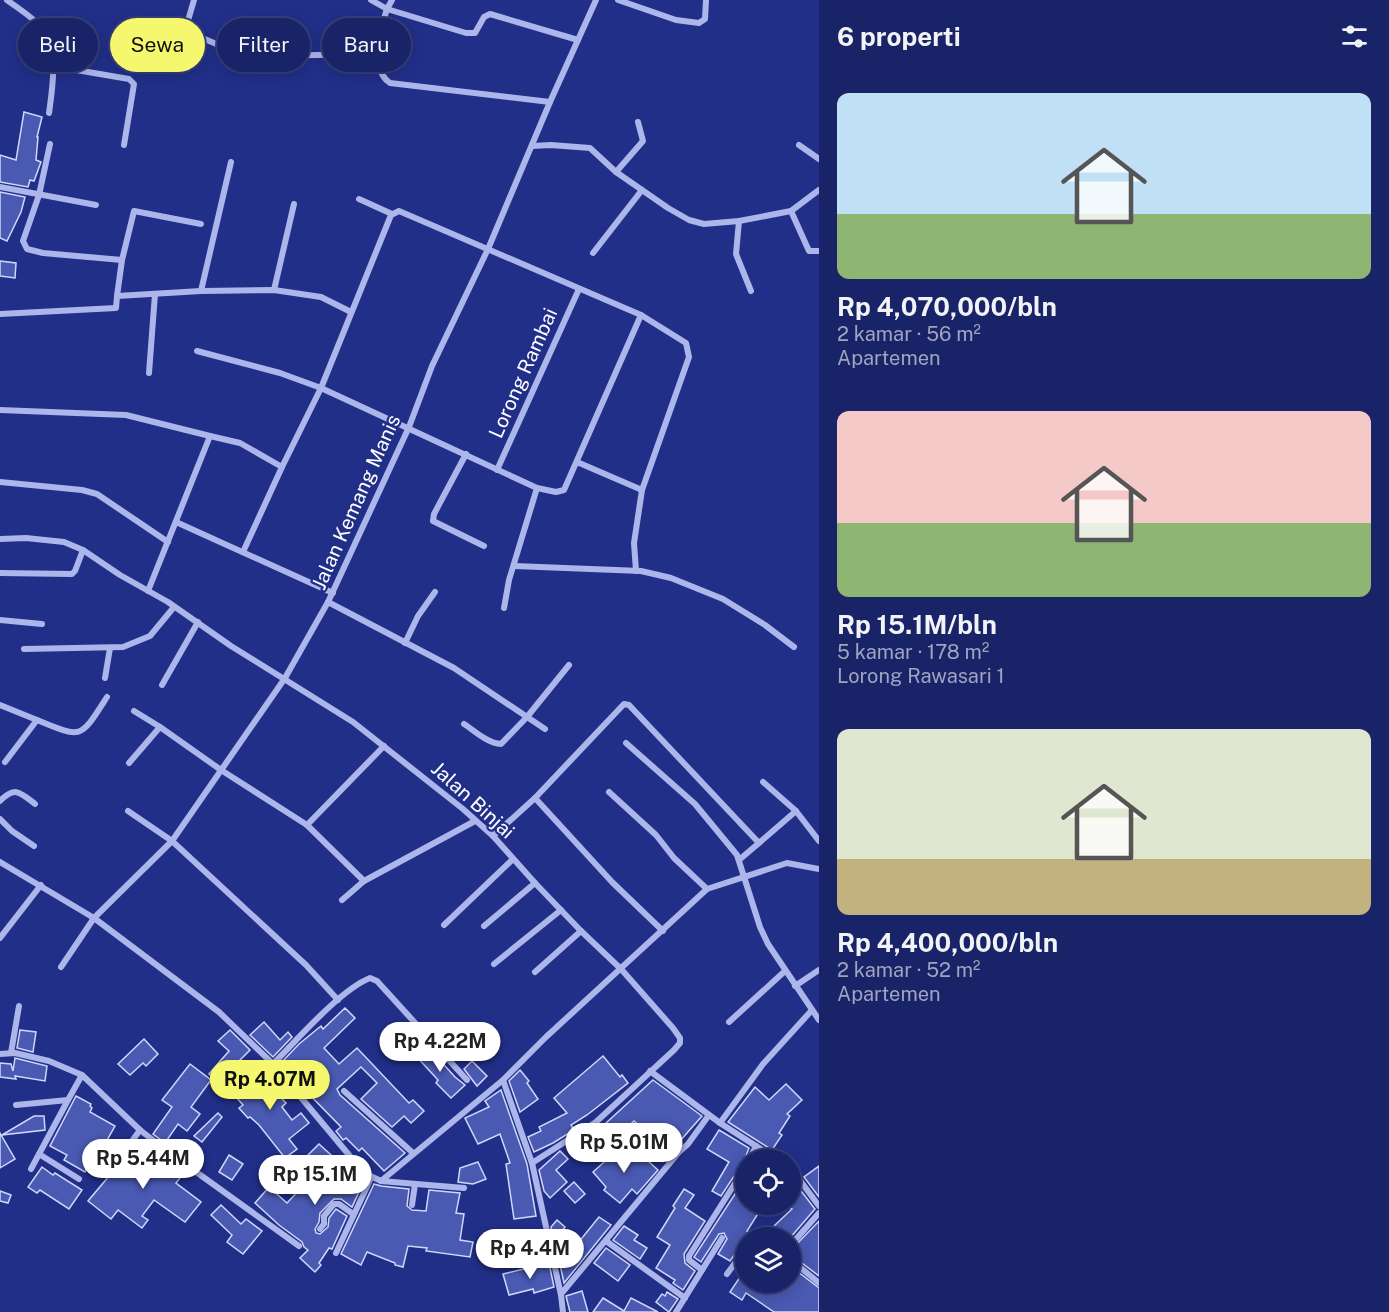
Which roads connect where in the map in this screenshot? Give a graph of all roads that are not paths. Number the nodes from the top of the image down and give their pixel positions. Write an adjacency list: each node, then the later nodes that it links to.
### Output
1 (7, 0): 9 (street)
2 (194, 0): 12 (street)
3 (371, 0): 8 (street)
4 (392, 0): 8 (street)
5 (596, 0): 11 (street, Jalan Kemang Manis)
6 (618, 0): 7 (street)
7 (706, 0)
8 (387, 9): 10 (street); 11 (street)
9 (28, 18)
10 (384, 18)
11 (578, 40): 16 (street, Jalan Kemang Manis)
12 (322, 55)
13 (52, 72): 17 (street)
14 (88, 72): 20 (street)
15 (381, 72): 16 (street)
16 (550, 102): 22 (street, Jalan Kemang Manis)
17 (49, 113)
18 (638, 122): 25 (street)
19 (50, 144): 29 (street)
20 (124, 145)
21 (799, 145): 23 (street)
22 (531, 146): 25 (street); 37 (street, Jalan Kemang Manis)
23 (819, 159)
24 (231, 162): 43 (street)
25 (616, 172): 27 (street)
26 (0, 187): 29 (street)
27 (642, 190): 35 (street); 39 (street)
28 (819, 190): 33 (street)
29 (39, 195): 32 (street); 40 (street)
30 (359, 199): 34 (street)
31 (294, 204): 42 (street)
32 (96, 205)
33 (791, 211): 35 (street); 38 (street)
34 (392, 214): 37 (street); 47 (street)
35 (739, 221): 44 (street)
36 (201, 224): 40 (street)
37 (488, 249): 41 (street); 54 (street, Jalan Kemang Manis)
38 (819, 251)
39 (593, 253)
40 (122, 260): 46 (street)
41 (579, 289): 49 (street); 59 (street, Lorong Rambai)
42 (274, 290): 43 (street); 47 (street)
43 (201, 291): 45 (street)
44 (751, 291)
45 (154, 294): 46 (street); 51 (street)
46 (117, 296): 48 (street)
47 (351, 312): 52 (street)
48 (0, 314)
49 (641, 315): 57 (street); 62 (street)
50 (196, 351): 52 (street)
51 (149, 373)
52 (321, 388): 54 (street); 58 (street)
53 (0, 410): 55 (street)
54 (409, 427): 56 (street); 74 (street, Jalan Kemang Manis)
55 (210, 436): 58 (street); 63 (street)
56 (466, 454): 59 (street); 66 (street)
57 (577, 462): 61 (street); 62 (street)
58 (282, 467): 68 (street)
59 (497, 470): 61 (street)
60 (0, 482): 65 (street)
61 (537, 488): 69 (street)
62 (642, 490): 70 (street)
63 (176, 522): 65 (street); 68 (street)
64 (0, 539): 67 (street, Jalan Binjai)
65 (168, 542): 72 (street)
66 (484, 546)
67 (83, 550): 71 (street); 72 (street, Jalan Binjai)
68 (243, 552): 74 (street)
69 (514, 566): 70 (street); 77 (street)
70 (636, 571): 82 (street)
71 (0, 573)
72 (148, 591): 76 (street, Jalan Binjai)
73 (435, 592): 81 (street)
74 (333, 593): 75 (street, Jalan Kemang Manis)
75 (328, 603): 81 (street); 87 (street, Jalan Kemang Manis)
76 (174, 607): 79 (street, Jalan Binjai); 83 (street)
77 (504, 608)
78 (0, 620): 80 (street)
79 (198, 622): 87 (street, Jalan Binjai); 88 (street)
80 (42, 624)
81 (405, 643): 92 (street)
82 (794, 647)
83 (110, 648): 84 (street); 86 (street)
84 (24, 649)
85 (569, 665): 92 (street)
86 (105, 678)
87 (285, 678): 98 (street, Jalan Binjai); 101 (street, Jalan Kemang Manis)
88 (162, 685)
89 (107, 697): 93 (street)
90 (0, 705): 93 (street)
91 (134, 711): 95 (street)
92 (527, 717): 94 (street); 96 (street)
93 (37, 720): 99 (street)
94 (464, 724)
95 (160, 726): 100 (street); 101 (street)
96 (545, 729)
97 (626, 743): 118 (street)
98 (384, 746): 110 (street, Jalan Binjai); 111 (street)
99 (5, 762)
100 (129, 763)
101 (221, 770): 111 (street); 113 (street, Jalan Kemang Manis)
102 (763, 782): 108 (street)
103 (609, 792): 125 (street)
104 (535, 798): 112 (street); 115 (street); 131 (street)
105 (0, 801): 106 (street)
106 (34, 804)
107 (128, 811): 113 (street)
108 (796, 811): 114 (street); 115 (street)
109 (0, 819): 116 (street)
110 (475, 820): 112 (street, Jalan Binjai); 122 (street)
111 (307, 825): 122 (street)
112 (493, 836): 117 (street, Jalan Binjai)
113 (172, 841): 128 (street, Jalan Kemang Manis); 141 (street)
114 (819, 841)
115 (759, 843): 118 (street)
116 (34, 846)
117 (513, 859): 123 (street, Jalan Binjai); 129 (street)
118 (739, 860): 121 (street)
119 (0, 862): 124 (street)
120 (819, 868): 121 (street)
121 (744, 878): 125 (street); 138 (street)
122 (364, 880): 126 (street)
123 (535, 883): 127 (street, Jalan Binjai); 130 (street)
124 (41, 885): 128 (street); 133 (street)
125 (707, 889): 131 (street)
126 (342, 900)
127 (561, 910): 132 (street, Jalan Binjai); 134 (street)
128 (94, 918): 135 (street, Jalan Kemang Manis); 148 (street)
129 (444, 925)
130 (484, 926)
131 (663, 931): 136 (street)
132 (581, 932): 136 (street, Jalan Binjai); 139 (street)
133 (0, 938)
134 (494, 964)
135 (61, 967)
136 (621, 969): 149 (street, Jalan Binjai); 152 (street)
137 (819, 970): 140 (street)
138 (785, 971): 140 (street); 145 (street)
139 (535, 972)
140 (795, 986): 143 (street)
141 (338, 1000): 148 (street); 151 (street)
142 (19, 1006): 146 (street)
143 (812, 1010): 144 (street); 157 (street)
144 (819, 1020)
145 (729, 1022)
146 (11, 1053): 147 (street); 150 (street)
147 (0, 1054)
148 (273, 1064): 167 (street)
149 (650, 1071): 156 (street); 164 (street)
150 (82, 1075): 154 (street); 158 (street)
151 (467, 1080)
152 (503, 1080): 162 (street); 164 (street)
153 (344, 1091): 162 (street)
154 (69, 1100): 155 (street); 163 (street)
155 (16, 1105)
156 (709, 1115): 157 (street); 181 (street)
157 (720, 1123): 159 (street)
158 (140, 1130): 166 (street); 182 (street)
159 (756, 1146): 160 (street); 161 (street)
160 (754, 1149)
161 (761, 1149)
162 (413, 1153): 169 (street)
163 (39, 1154): 165 (street); 168 (street)
164 (532, 1163): 189 (street)
165 (31, 1169)
166 (111, 1170)
167 (371, 1178): 169 (street); 177 (street)
168 (80, 1179)
169 (381, 1181): 171 (street)
170 (801, 1182): 175 (street)
171 (415, 1184): 173 (street); 174 (street)
172 (735, 1184): 186 (street)
173 (464, 1188)
174 (412, 1205)
175 (819, 1206)
176 (819, 1213): 179 (street)
177 (353, 1214): 178 (street); 183 (street)
178 (320, 1228)
179 (801, 1233)
180 (722, 1238): 186 (street)
181 (606, 1241): 189 (street); 190 (street)
182 (299, 1246)
183 (336, 1253)
184 (735, 1262): 187 (street)
185 (801, 1268): 188 (street)
186 (702, 1270): 190 (street)
187 (726, 1274)
188 (819, 1283)
189 (561, 1294): 191 (street)
190 (685, 1298): 192 (street)
191 (562, 1312)
192 (676, 1312)

